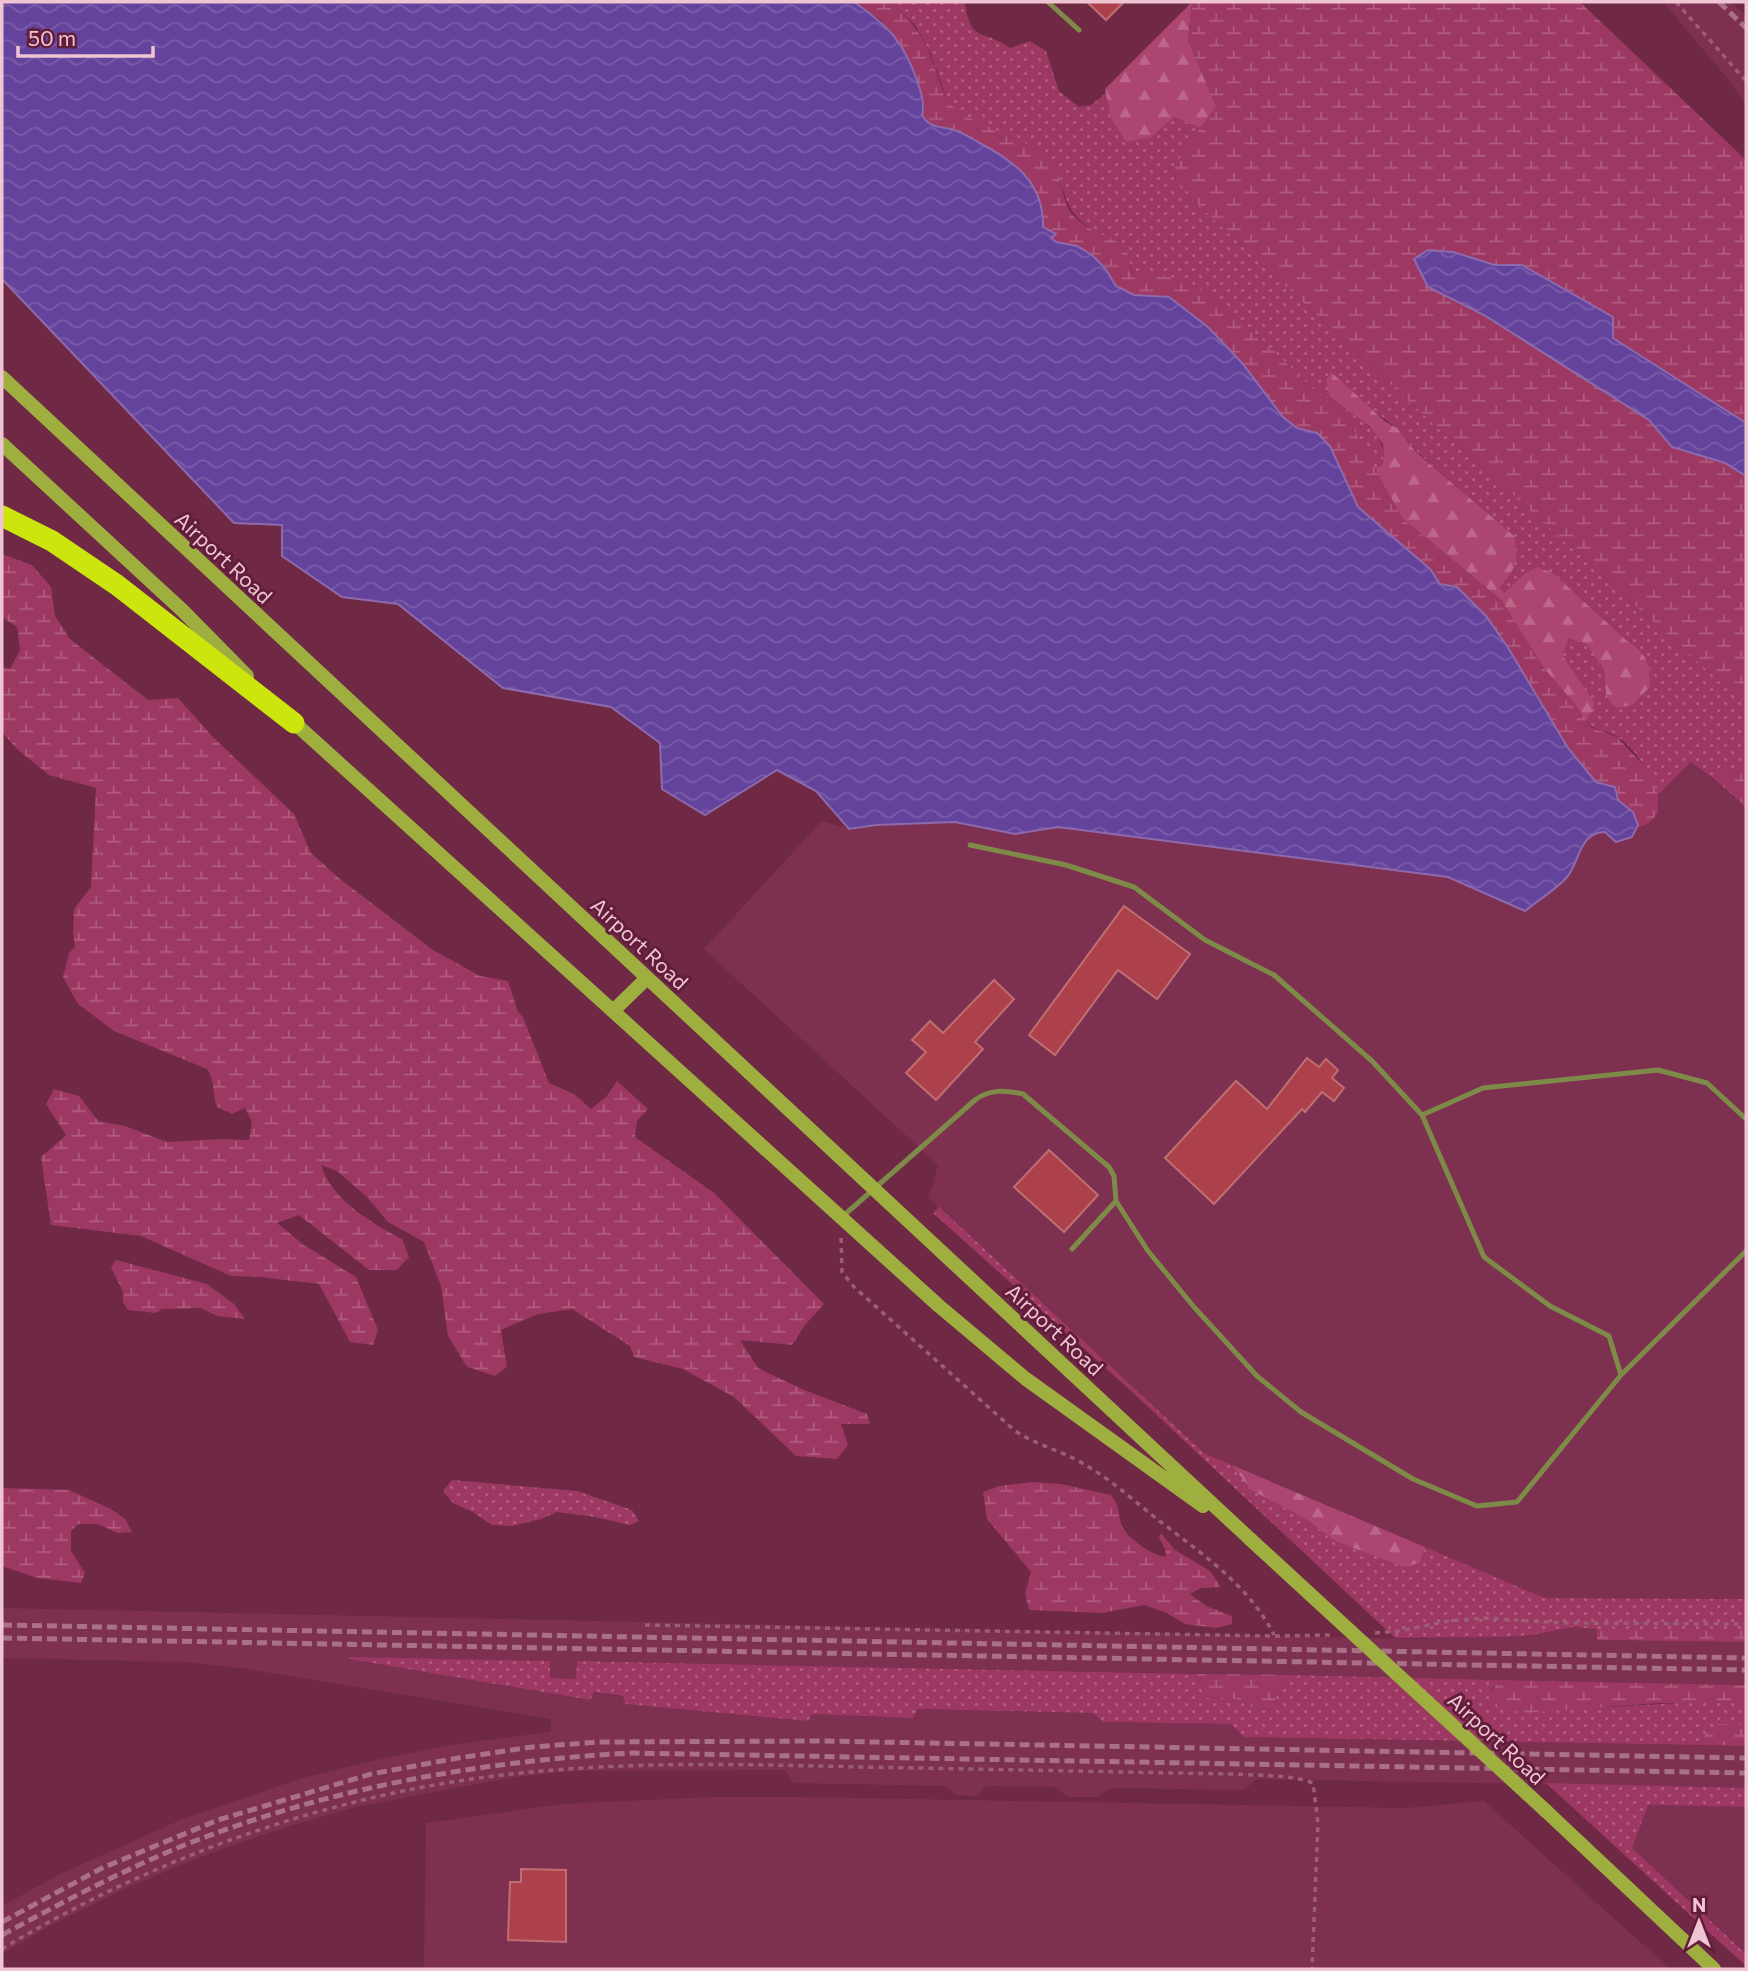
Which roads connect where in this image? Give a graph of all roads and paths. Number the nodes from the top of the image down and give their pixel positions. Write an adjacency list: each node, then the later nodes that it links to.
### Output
1 (1048, 2): 3 (lane)
2 (1676, 2): 4 (path)
3 (1079, 30)
4 (1746, 81)
5 (2, 377): 10 (main road, Airport Road)
6 (2, 444): 8 (main road, Airport Road)
7 (2, 516): 8 (highway)
8 (294, 723): 11 (main road, Airport Road)
9 (970, 845): 12 (lane)
10 (647, 978): 11 (main road); 14 (main road, Airport Road)
11 (613, 1011): 16 (main road, Airport Road)
12 (1422, 1115): 13 (lane); 19 (lane)
13 (1746, 1119)
14 (873, 1188): 15 (lane); 16 (lane); 20 (main road, Airport Road)
15 (1116, 1201): 17 (lane); 19 (lane)
16 (841, 1218): 20 (main road, Airport Road); 25 (path)
17 (1072, 1249)
18 (1746, 1251): 19 (lane)
19 (1621, 1375)
20 (1250, 1539): 27 (main road, Airport Road, bridge)
21 (1746, 1624): 23 (path)
22 (645, 1625): 25 (path)
23 (1371, 1633)
24 (1343, 1634): 25 (path)
25 (1274, 1636)
26 (2, 1949): 28 (path)
27 (1710, 1967)
28 (1312, 1969)

